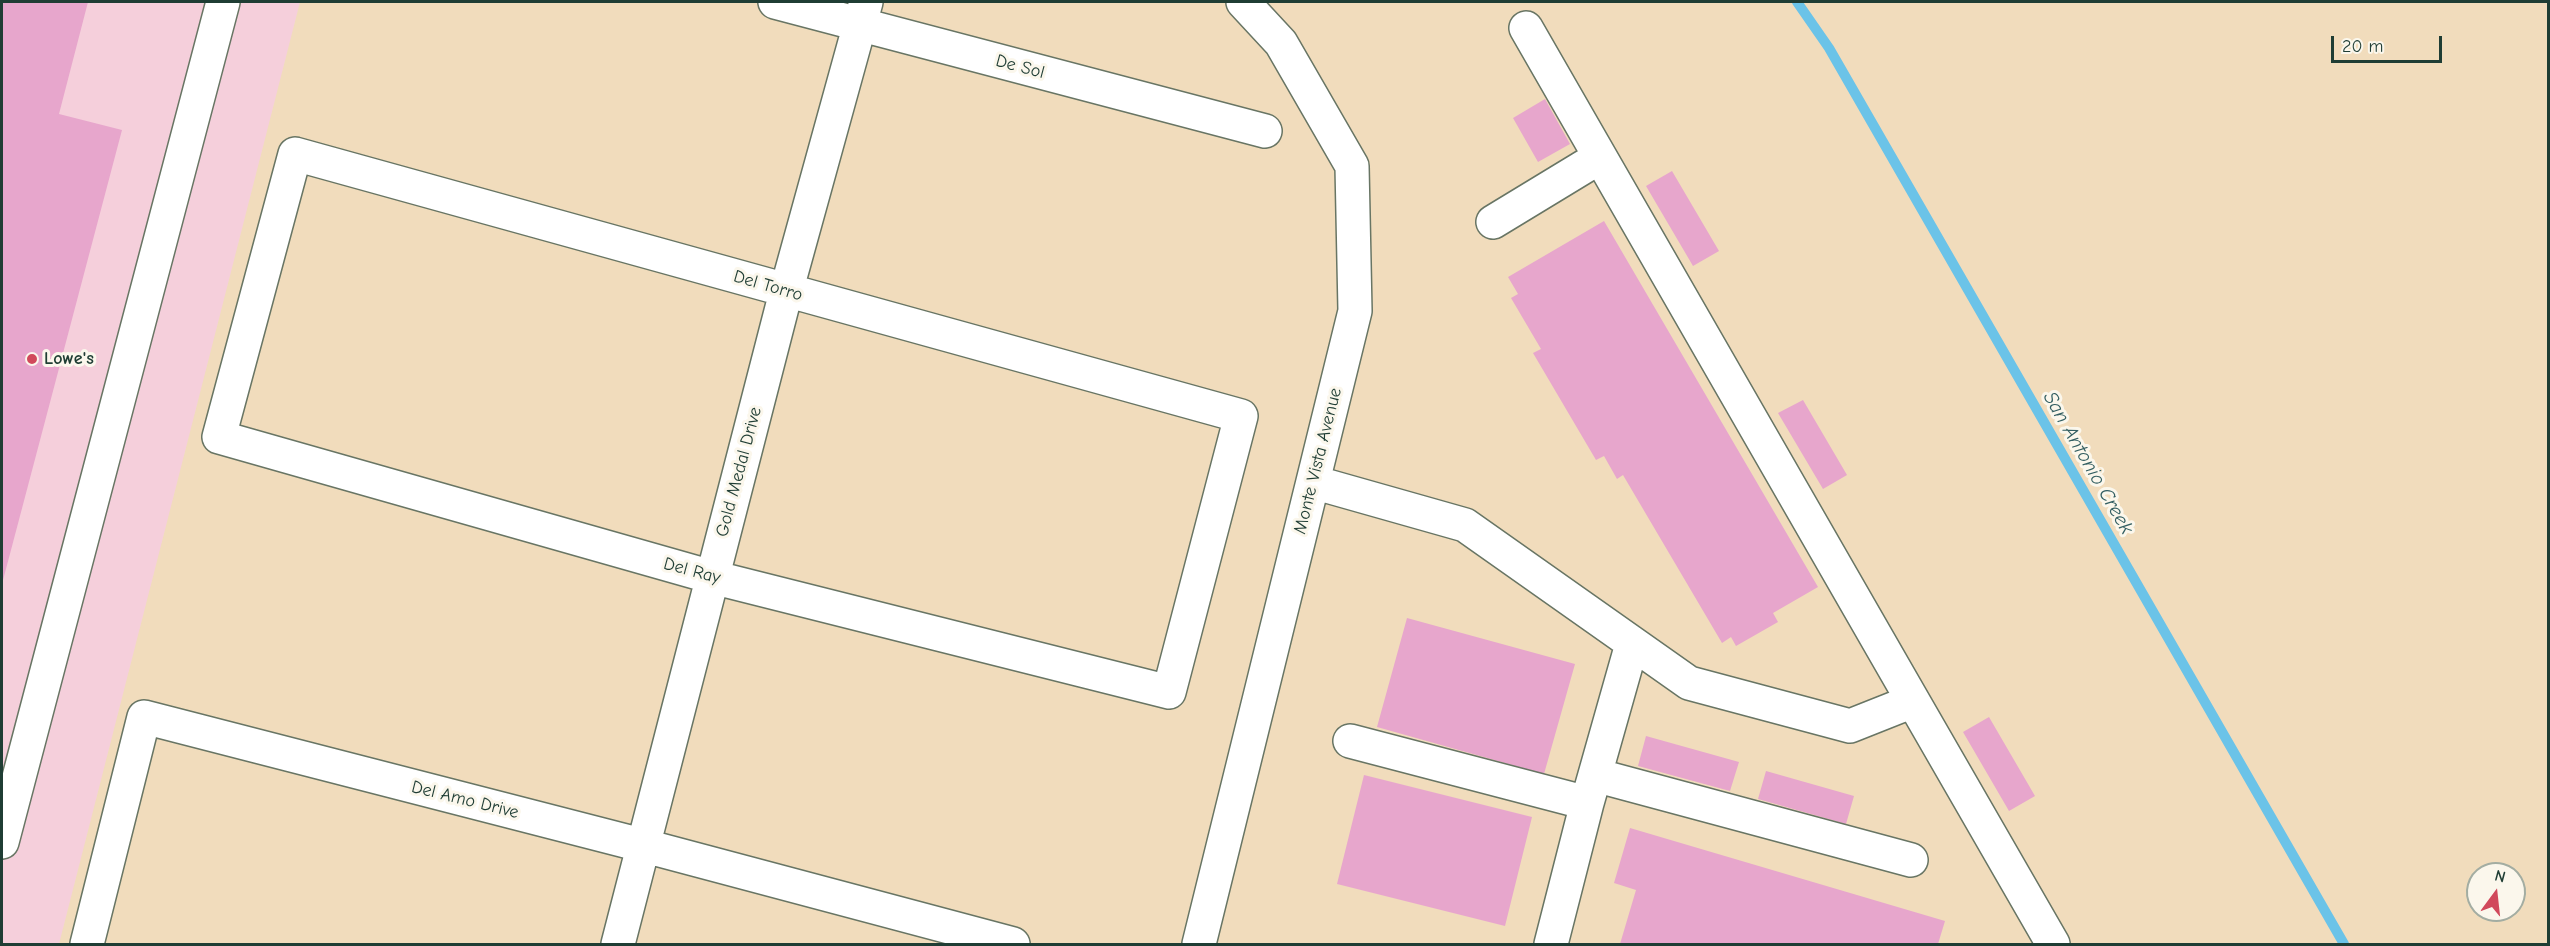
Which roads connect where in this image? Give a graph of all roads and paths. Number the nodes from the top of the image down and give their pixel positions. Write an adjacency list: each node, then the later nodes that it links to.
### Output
1 (223, 2): 18 (street)
2 (776, 2): 4 (street, De Sol)
3 (1243, 2): 11 (street, Monte Vista Avenue)
4 (863, 13): 6 (street, De Sol); 9 (street, Gold Medal Drive)
5 (1526, 28): 7 (street)
6 (1265, 131)
7 (1600, 157): 8 (street); 15 (street)
8 (1493, 222)
9 (786, 292): 10 (street, Del Torro); 12 (street, Gold Medal Drive); 14 (street, Del Torro)
10 (219, 437): 12 (street, Del Ray)
11 (1313, 482): 13 (street); 24 (street, Monte Vista Avenue)
12 (712, 577): 14 (street, Del Ray); 19 (street, Gold Medal Drive)
13 (1632, 645): 15 (street); 17 (street)
14 (1170, 692)
15 (1913, 701): 26 (street)
16 (1350, 741): 17 (street)
17 (1591, 789): 20 (street); 25 (street)
18 (2, 842)
19 (645, 846): 21 (street, Del Amo Drive); 22 (street, Gold Medal Drive); 23 (street, Del Amo Drive)
20 (1911, 860)
21 (87, 945)
22 (618, 945)
23 (1013, 945)
24 (1199, 945)
25 (1551, 945)
26 (2053, 945)

